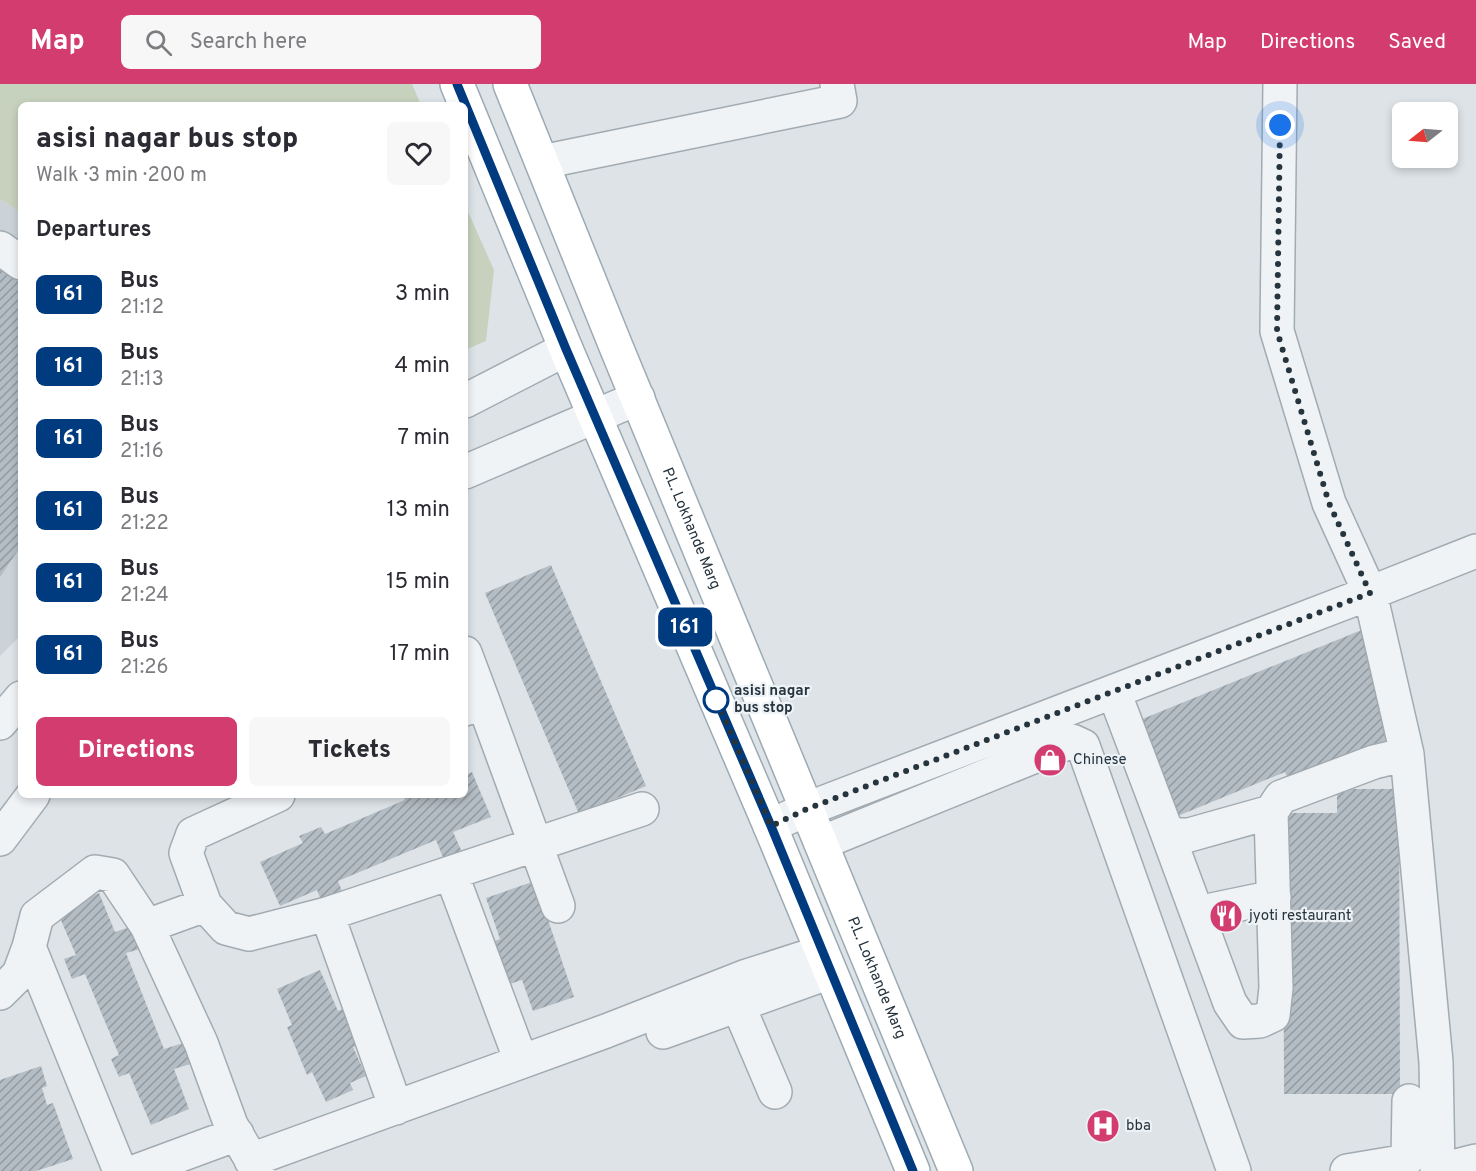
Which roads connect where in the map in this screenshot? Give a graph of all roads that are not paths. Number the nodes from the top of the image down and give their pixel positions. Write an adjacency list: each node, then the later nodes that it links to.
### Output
1 (457, 84): 5 (main road)
2 (510, 84): 7 (main road, P.L. Lokhande Marg)
3 (837, 84): 7 (street)
4 (1280, 84): 16 (street)
5 (464, 102)
6 (468, 111): 10 (main road)
7 (542, 162): 12 (main road, P.L. Lokhande Marg)
8 (0, 248): 9 (street)
9 (18, 261)
10 (566, 349): 11 (street); 13 (main road)
11 (468, 399)
12 (638, 399): 13 (street); 24 (main road, P.L. Lokhande Marg)
13 (594, 416): 14 (street); 26 (main road)
14 (468, 471)
15 (1476, 550): 16 (street)
16 (1370, 593): 18 (street); 20 (street)
17 (468, 670): 19 (street)
18 (1114, 692): 24 (street); 27 (street)
19 (474, 705): 30 (street)
20 (1407, 754): 25 (street); 54 (street)
21 (31, 798): 28 (street)
22 (271, 798): 33 (street)
23 (642, 809): 30 (street)
24 (807, 809): 26 (street); 29 (main road, P.L. Lokhande Marg)
25 (1271, 812): 27 (street); 32 (street)
26 (771, 826): 39 (main road)
27 (1165, 827): 35 (street)
28 (0, 838)
29 (821, 843): 51 (main road, P.L. Lokhande Marg); 52 (street)
30 (535, 845): 31 (street); 34 (street)
31 (451, 873): 36 (street); 42 (street)
32 (1274, 897): 35 (street); 35 (street)
33 (205, 905): 36 (street); 37 (street)
34 (558, 906)
35 (1197, 913)
36 (327, 914): 45 (street)
37 (147, 926): 38 (street); 46 (street)
38 (29, 947): 40 (street); 48 (street)
39 (826, 962): 41 (street); 42 (street); 50 (main road)
40 (0, 993)
41 (738, 1005): 42 (street); 43 (street)
42 (533, 1068): 45 (street)
43 (775, 1092)
44 (1409, 1101): 53 (street)
45 (396, 1108): 46 (street)
46 (249, 1155): 49 (street)
47 (1476, 1161): 54 (street)
48 (120, 1171)
49 (137, 1171)
50 (913, 1171)
51 (956, 1171)
52 (1234, 1171)
53 (1347, 1171)
54 (1438, 1171)

